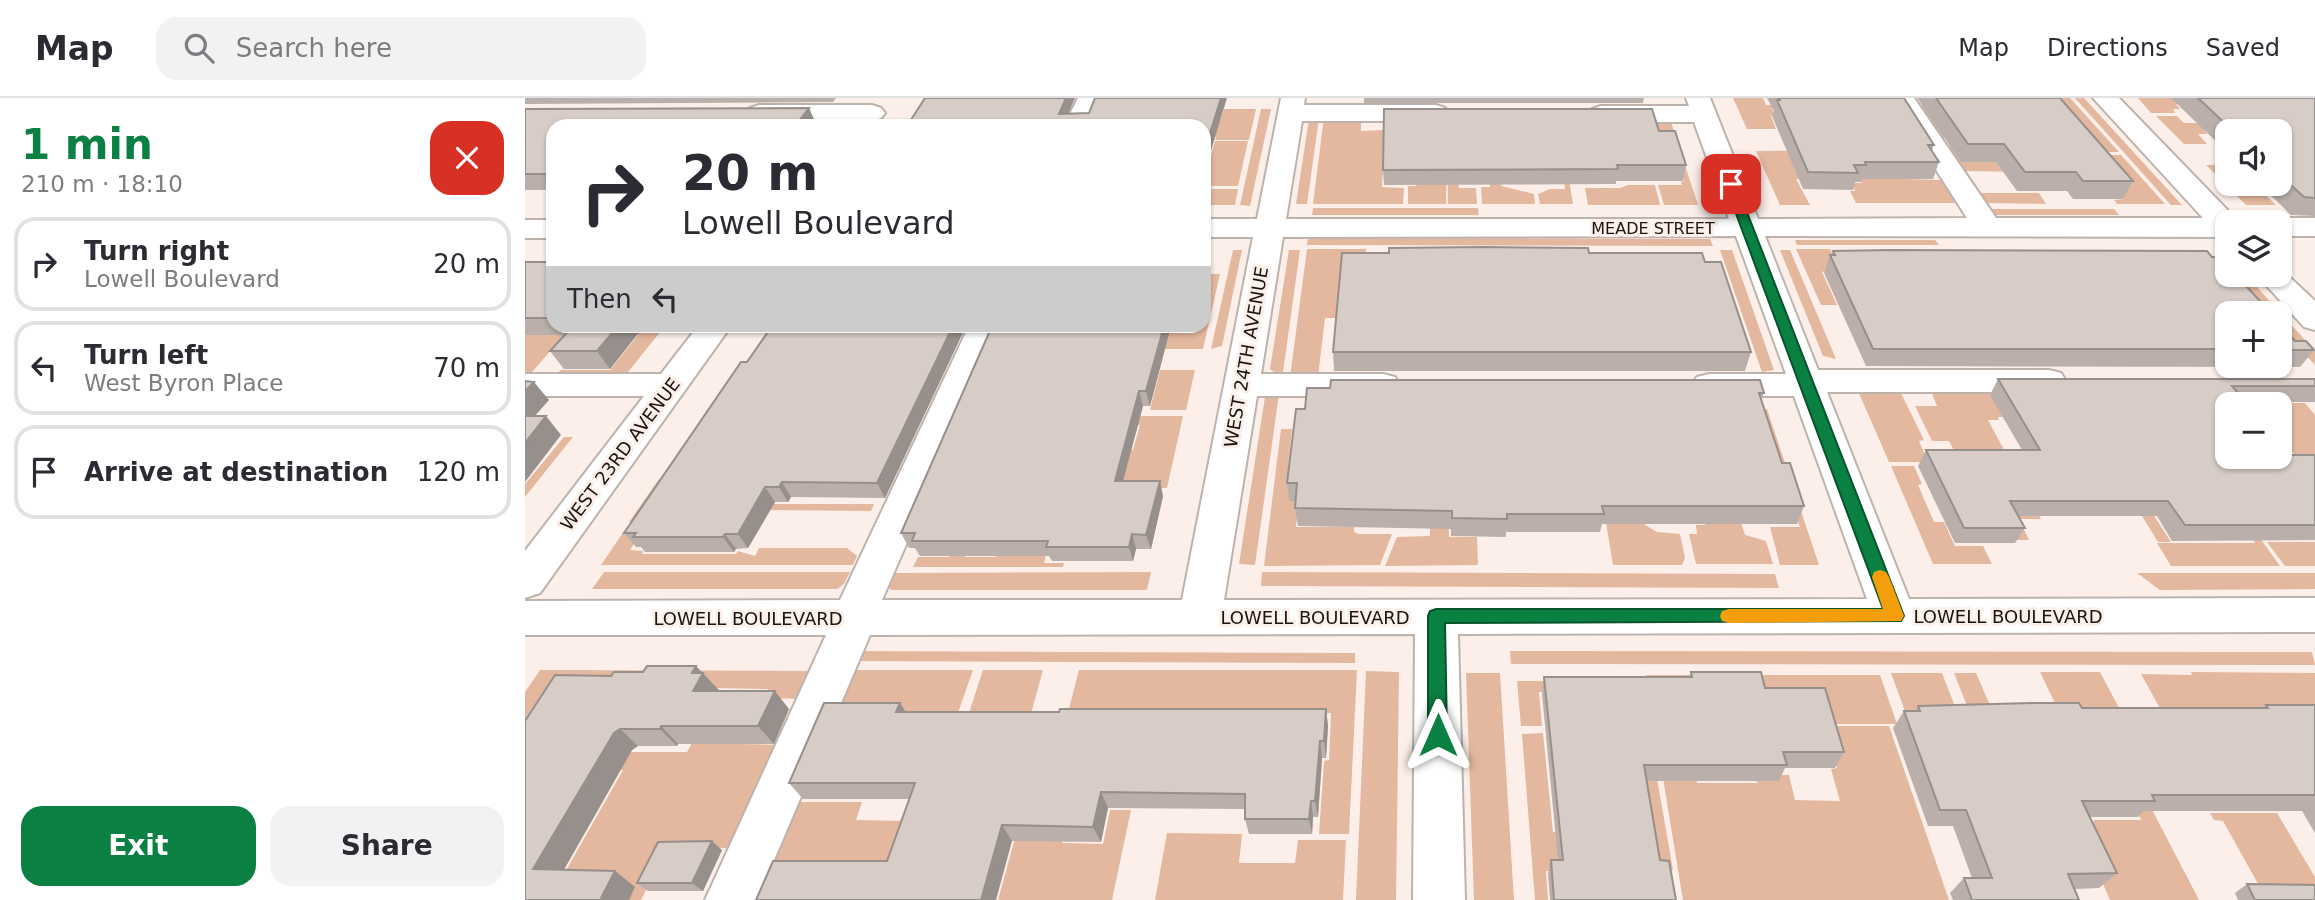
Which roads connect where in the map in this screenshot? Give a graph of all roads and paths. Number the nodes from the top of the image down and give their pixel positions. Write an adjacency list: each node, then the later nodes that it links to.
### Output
1 (1090, 98): 10 (street)
2 (1902, 98): 12 (street)
3 (2105, 98): 11 (street)
4 (1292, 106): 8 (street); 17 (street, WEST 24TH AVENUE)
5 (1701, 106): 9 (street); 18 (street)
6 (873, 112): 7 (street)
7 (741, 113)
8 (1462, 114)
9 (1574, 114)
10 (1080, 119)
11 (2215, 213)
12 (1987, 227): 13 (street, MEADE STREET); 18 (street, MEADE STREET)
13 (2215, 227)
14 (2292, 227): 15 (street)
15 (2315, 227)
16 (1211, 228): 17 (street, MEADE STREET)
17 (1270, 228): 18 (street, MEADE STREET); 29 (street, WEST 24TH AVENUE)
18 (1747, 228): 26 (street)
19 (525, 229): 20 (street)
20 (546, 229)
21 (2283, 287): 22 (street)
22 (2315, 320)
23 (710, 333): 27 (street, WEST 23RD AVENUE)
24 (982, 333): 36 (street)
25 (2082, 381): 26 (street)
26 (1807, 383): 31 (street); 35 (street)
27 (671, 384): 28 (street); 32 (street, WEST 23RD AVENUE)
28 (525, 385)
29 (1241, 385): 30 (street); 37 (street, WEST 24TH AVENUE)
30 (1412, 385)
31 (1678, 385)
32 (525, 582)
33 (2315, 615): 35 (street, LOWELL BOULEVARD)
34 (1436, 616): 35 (street, LOWELL BOULEVARD); 37 (street, LOWELL BOULEVARD); 40 (street)
35 (1895, 616)
36 (854, 617): 37 (street, LOWELL BOULEVARD); 38 (street, LOWELL BOULEVARD); 39 (street)
37 (1200, 617)
38 (525, 618)
39 (731, 900)
40 (1439, 900)

